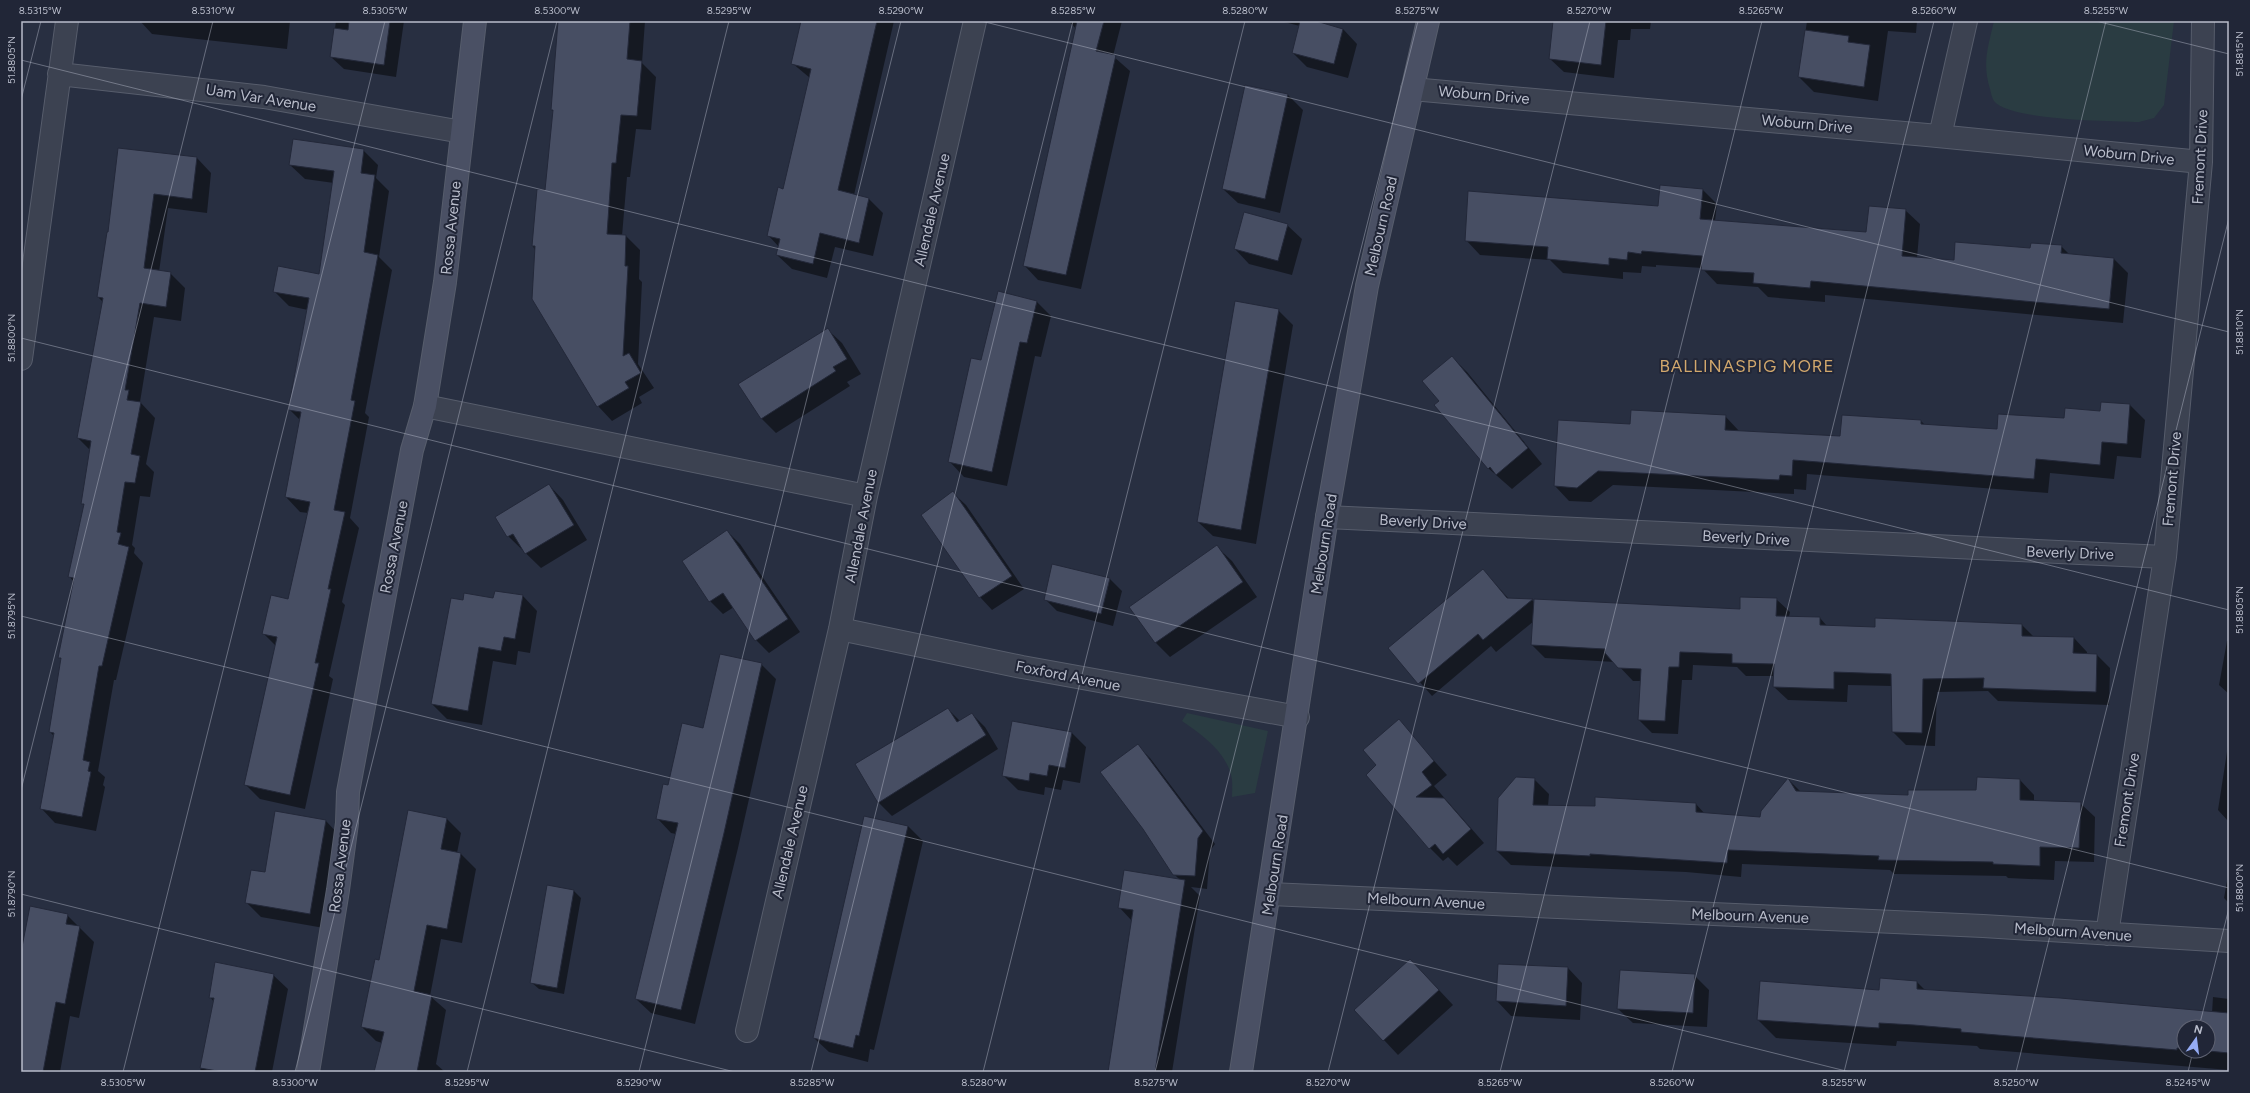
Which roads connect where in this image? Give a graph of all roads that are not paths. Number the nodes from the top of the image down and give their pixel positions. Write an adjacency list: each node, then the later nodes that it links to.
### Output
1 (67, 21): 7 (street)
2 (475, 21): 9 (street, Rossa Avenue)
3 (975, 21): 14 (street, Allendale Avenue)
4 (1428, 21): 8 (street, Melbourn Road)
5 (1966, 21): 10 (street)
6 (2203, 21): 11 (street, Fremont Drive)
7 (59, 74): 9 (street, Uam Var Avenue); 12 (street)
8 (1412, 89): 10 (street, Woburn Drive); 15 (street, Melbourn Road)
9 (462, 132): 13 (street, Rossa Avenue)
10 (1940, 136): 11 (street, Woburn Drive)
11 (2202, 162): 16 (street, Fremont Drive)
12 (21, 359)
13 (425, 406): 14 (street); 23 (street, Rossa Avenue)
14 (866, 496): 17 (street, Allendale Avenue)
15 (1328, 517): 16 (street, Beverly Drive); 18 (street, Melbourn Road)
16 (2165, 557): 20 (street, Fremont Drive)
17 (840, 629): 18 (street, Foxford Avenue); 22 (street, Allendale Avenue)
18 (1298, 717): 19 (street, Melbourn Road)
19 (1270, 894): 20 (street, Melbourn Avenue); 24 (street, Melbourn Road)
20 (2107, 934): 21 (street, Melbourn Avenue)
21 (2229, 941)
22 (747, 1031)
23 (308, 1072)
24 (1241, 1072)

